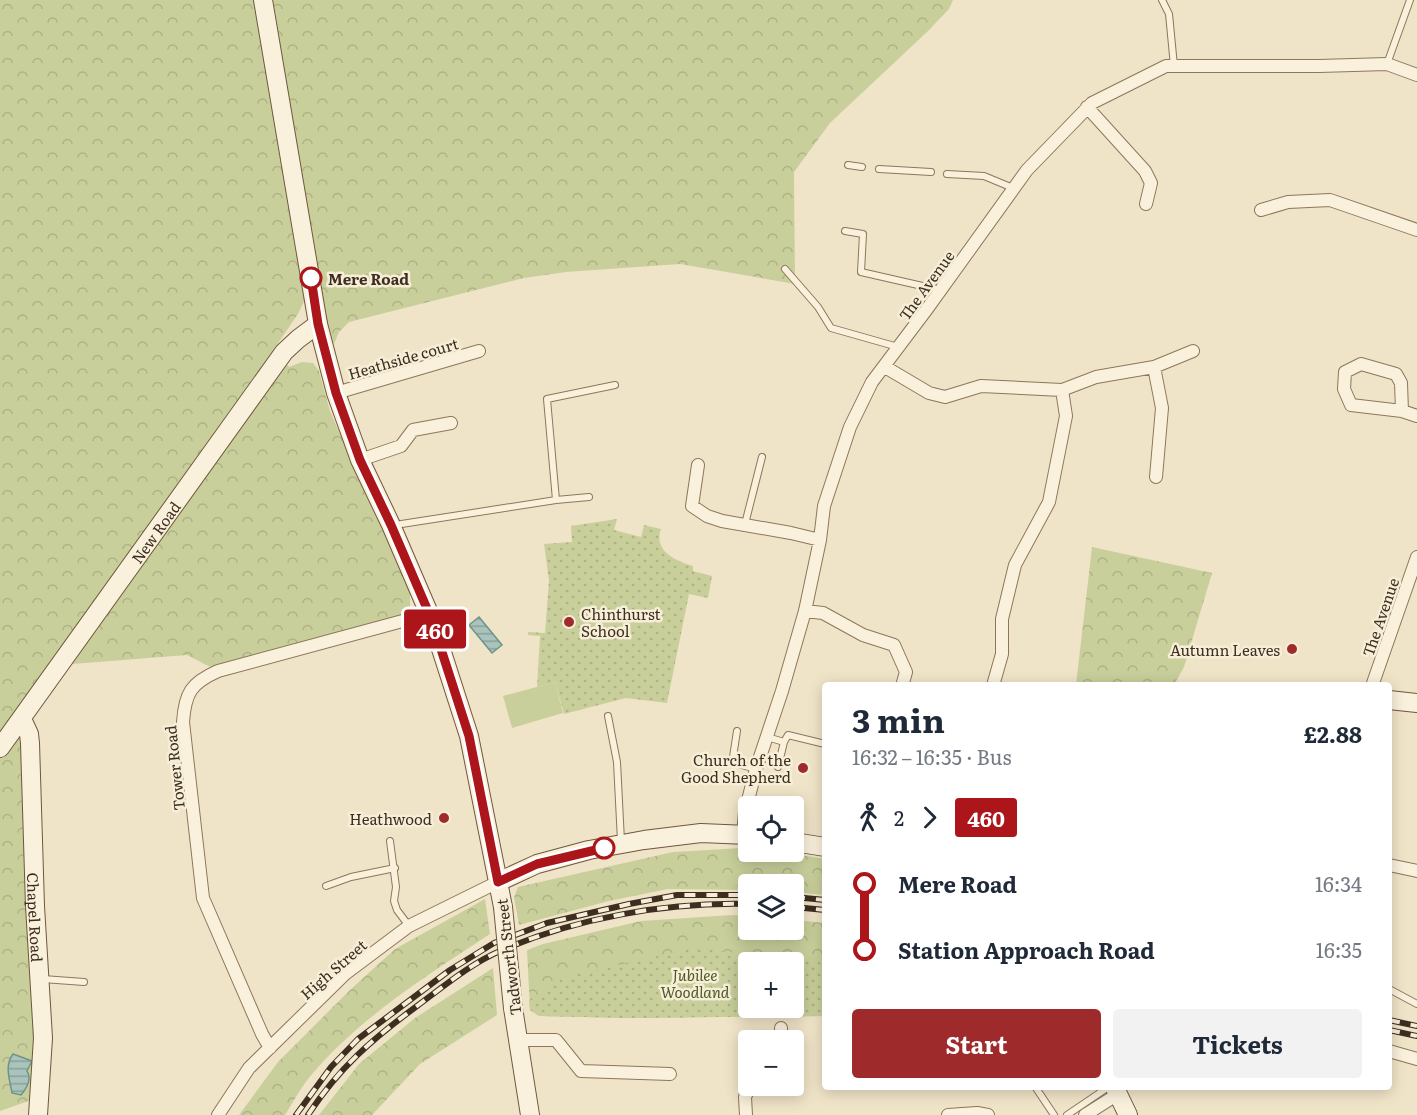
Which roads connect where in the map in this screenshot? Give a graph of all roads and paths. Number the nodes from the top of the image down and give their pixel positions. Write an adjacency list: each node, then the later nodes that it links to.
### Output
1 (263, 0): 20 (main road)
2 (1162, 0): 5 (lane)
3 (1410, 0): 4 (lane)
4 (1388, 64): 5 (street, The Avenue); 6 (street, The Avenue)
5 (1174, 66): 7 (street, The Avenue)
6 (1417, 75)
7 (1087, 107): 13 (street, The Avenue); 14 (street)
8 (848, 165): 9 (lane)
9 (862, 167)
10 (879, 169): 11 (lane)
11 (931, 172)
12 (947, 174): 13 (lane)
13 (1013, 188): 19 (street, The Avenue)
14 (1146, 204)
15 (1261, 210): 16 (street)
16 (1417, 230)
17 (845, 231): 19 (lane)
18 (785, 269): 21 (lane)
19 (941, 290): 21 (street, The Avenue)
20 (318, 324): 28 (main road, Tadworth Street); 50 (main road, New Road)
21 (899, 347): 25 (street, The Avenue)
22 (479, 351): 28 (street, Heathside court)
23 (1193, 351): 24 (street)
24 (1154, 367): 27 (street); 35 (street)
25 (885, 368): 27 (street); 40 (street, The Avenue)
26 (615, 385): 37 (lane)
27 (1062, 390): 45 (street)
28 (336, 393): 33 (main road, Tadworth Street)
29 (1402, 411): 29 (street); 30 (street)
30 (1417, 416)
31 (451, 423): 33 (street)
32 (762, 457): 38 (lane)
33 (360, 460): 39 (main road, Tadworth Street)
34 (698, 465): 38 (street)
35 (1156, 477)
36 (589, 497): 37 (lane)
37 (556, 500): 39 (lane)
38 (745, 524): 40 (street)
39 (391, 525): 43 (main road, Tadworth Street)
40 (820, 540): 42 (street, The Avenue)
41 (1417, 557): 46 (street, The Avenue)
42 (805, 611): 44 (street); 52 (street, The Avenue)
43 (431, 618): 67 (main road, Tadworth Street); 75 (street, Tower Road)
44 (903, 682)
45 (994, 682)
46 (1373, 682)
47 (1392, 700): 48 (main road)
48 (1417, 703)
49 (608, 716): 61 (lane)
50 (22, 719): 55 (main road, New Road); 70 (main road, Chapel Road)
51 (737, 731): 57 (lane)
52 (767, 737): 53 (lane); 57 (street, The Avenue)
53 (784, 742): 54 (lane); 56 (lane)
54 (822, 743)
55 (0, 748)
56 (778, 767)
57 (756, 769): 58 (street, The Avenue)
58 (749, 796)
59 (738, 835): 61 (main road)
60 (390, 841): 65 (lane)
61 (622, 844): 67 (main road)
62 (804, 844): 63 (main road)
63 (822, 847)
64 (1392, 866): 66 (street)
65 (395, 868): 68 (lane); 69 (lane)
66 (1417, 870)
67 (498, 882): 69 (street, High Street); 74 (main road, Tadworth Street, bridge)
68 (326, 886)
69 (409, 926): 75 (street, High Street)
70 (39, 979): 71 (lane); 82 (main road, Chapel Road)
71 (84, 982)
72 (1392, 991): 73 (lane)
73 (1417, 1004)
74 (518, 1040): 78 (street); 84 (main road, Tadworth Street)
75 (270, 1048): 83 (street, High Street)
76 (1392, 1052): 77 (street)
77 (1417, 1059)
78 (670, 1074)
79 (1037, 1090): 88 (lane)
80 (1114, 1090): 89 (lane); 90 (street); 91 (main road)
81 (745, 1096): 85 (street)
82 (38, 1115)
83 (218, 1115)
84 (530, 1115)
85 (746, 1115)
86 (948, 1115): 87 (street)
87 (988, 1115)
88 (1054, 1115)
89 (1067, 1115)
90 (1085, 1115)
91 (1128, 1115)

